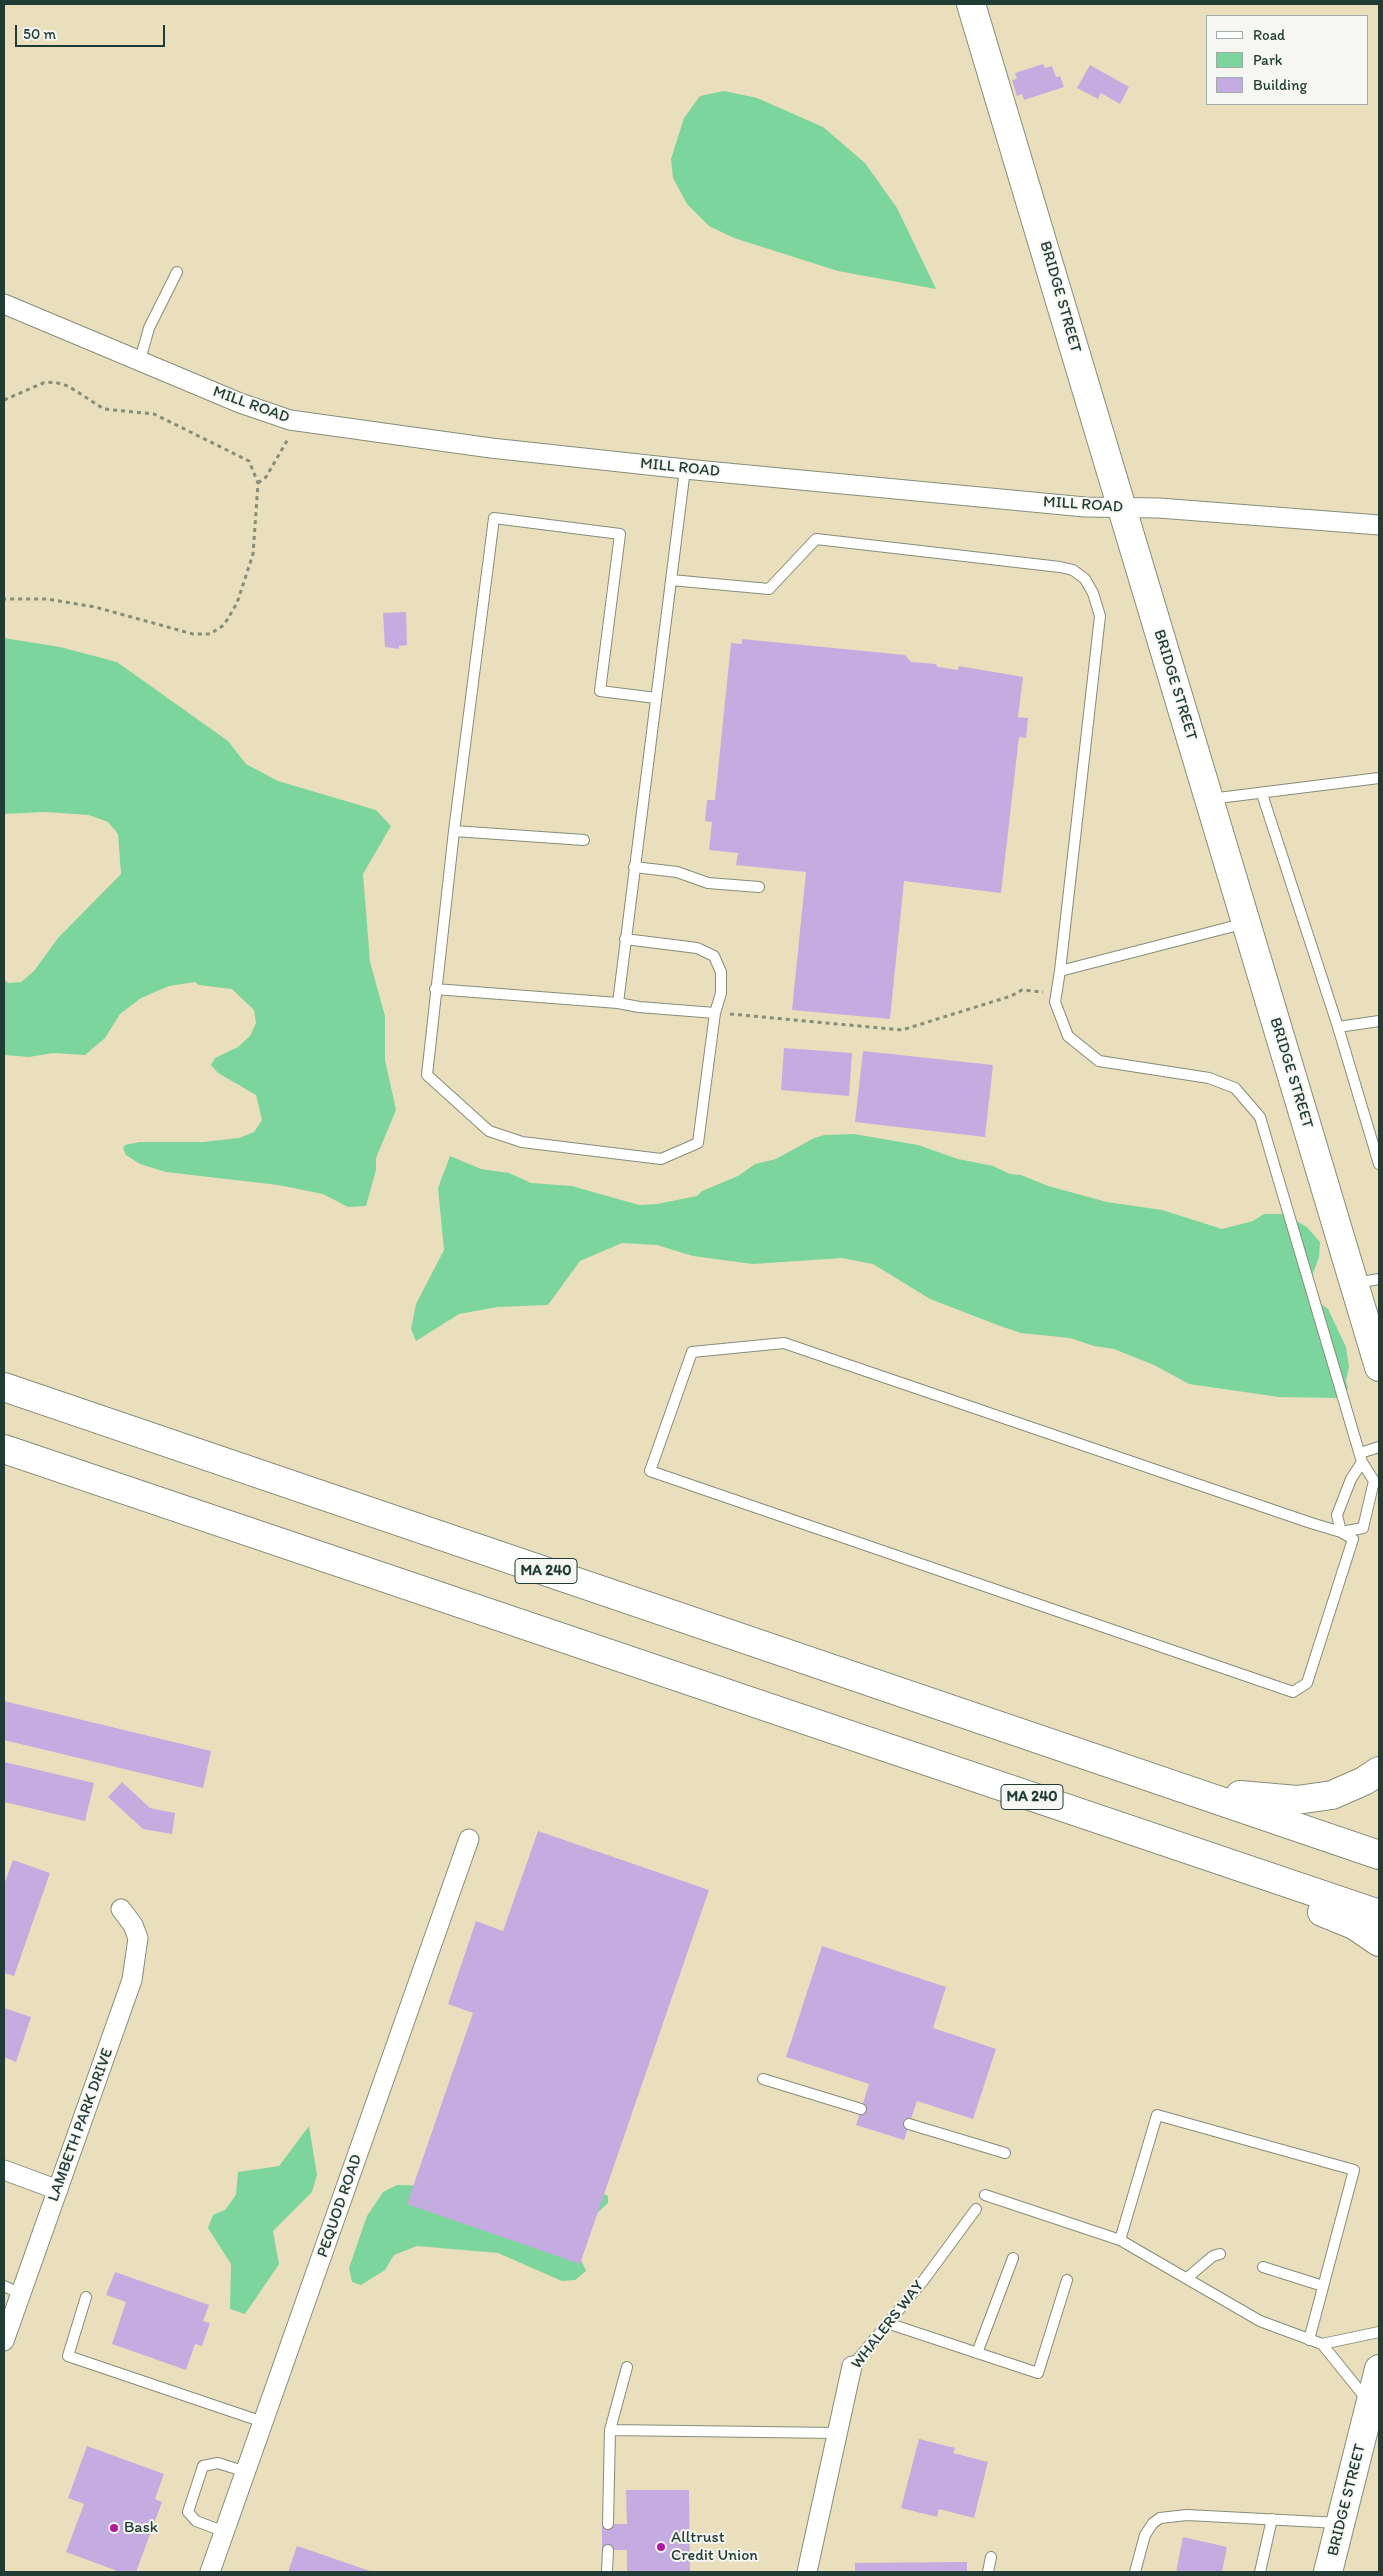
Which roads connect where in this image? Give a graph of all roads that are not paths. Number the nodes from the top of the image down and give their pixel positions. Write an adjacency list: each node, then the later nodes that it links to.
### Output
1 (971, 4): 6 (main road, BRIDGE STREET)
2 (177, 272): 4 (lane)
3 (4, 304): 4 (street, MILL ROAD)
4 (140, 360): 5 (street, MILL ROAD)
5 (685, 469): 6 (street, MILL ROAD); 8 (lane)
6 (1122, 509): 7 (street, MILL ROAD); 12 (main road, BRIDGE STREET)
7 (1379, 525)
8 (671, 580): 9 (lane); 19 (lane)
9 (656, 698): 13 (lane); 15 (lane)
10 (1379, 778): 11 (lane)
11 (1262, 794): 12 (lane); 24 (lane)
12 (1210, 799): 17 (main road, BRIDGE STREET)
13 (454, 830): 14 (lane); 20 (lane)
14 (584, 840)
15 (634, 867): 16 (lane); 18 (lane)
16 (759, 887)
17 (1247, 923): 19 (lane); 26 (main road, BRIDGE STREET)
18 (625, 939): 21 (lane); 22 (lane)
19 (1060, 972): 31 (lane)
20 (435, 989): 21 (lane); 22 (lane)
21 (618, 1003): 22 (lane)
22 (715, 1013)
23 (1379, 1021): 24 (lane)
24 (1338, 1027): 25 (lane)
25 (1379, 1164)
26 (1367, 1281): 27 (main road, BRIDGE STREET)
27 (1379, 1367)
28 (4, 1387): 34 (main road, MA 240)
29 (1379, 1448): 31 (lane)
30 (4, 1449): 36 (main road, MA 240)
31 (1361, 1457): 32 (lane); 32 (lane)
32 (1341, 1532): 32 (lane)
33 (1379, 1771): 34 (main road)
34 (1194, 1791): 37 (main road, MA 240)
35 (469, 1839): 68 (street, PEQUOD ROAD)
36 (1163, 1841): 39 (main road, MA 240); 40 (main road)
37 (1379, 1855)
38 (121, 1909): 46 (street, LAMBETH PARK DRIVE)
39 (1379, 1914)
40 (1379, 1942)
41 (763, 2079): 42 (lane)
42 (861, 2109)
43 (909, 2124): 44 (lane)
44 (1005, 2153)
45 (4, 2170): 46 (street)
46 (58, 2190): 56 (street, LAMBETH PARK DRIVE)
47 (985, 2196): 49 (lane)
48 (976, 2209): 58 (lane, WHALERS WAY)
49 (1120, 2240): 53 (lane); 55 (lane)
50 (1220, 2254): 53 (lane)
51 (1013, 2258): 63 (lane)
52 (1263, 2267): 55 (lane)
53 (1187, 2278): 60 (lane)
54 (1067, 2280): 63 (lane)
55 (1323, 2286): 60 (lane)
56 (12, 2290): 61 (street, LAMBETH PARK DRIVE)
57 (86, 2296): 68 (lane)
58 (887, 2323): 63 (lane); 64 (lane, WHALERS WAY)
59 (1379, 2332): 62 (lane)
60 (1309, 2340): 62 (lane)
61 (4, 2341)
62 (1322, 2344): 67 (lane)
63 (977, 2353)
64 (852, 2366): 70 (street, WHALERS WAY)
65 (627, 2367): 69 (lane)
66 (1379, 2369): 67 (main road, BRIDGE STREET)
67 (1371, 2406): 73 (main road, BRIDGE STREET)
68 (264, 2422): 71 (street, PEQUOD ROAD)
69 (610, 2430): 70 (lane); 74 (lane)
70 (837, 2433): 80 (street, WHALERS WAY)
71 (246, 2472): 75 (street, PEQUOD ROAD); 75 (lane)
72 (1272, 2519): 73 (lane); 82 (lane); 83 (lane)
73 (1341, 2523): 84 (main road, BRIDGE STREET)
74 (608, 2524)
75 (225, 2532): 78 (street, PEQUOD ROAD)
76 (608, 2550): 79 (lane)
77 (991, 2557): 81 (lane)
78 (210, 2572)
79 (607, 2572)
80 (807, 2572)
81 (988, 2572)
82 (1135, 2572)
83 (1260, 2572)
84 (1328, 2572)

